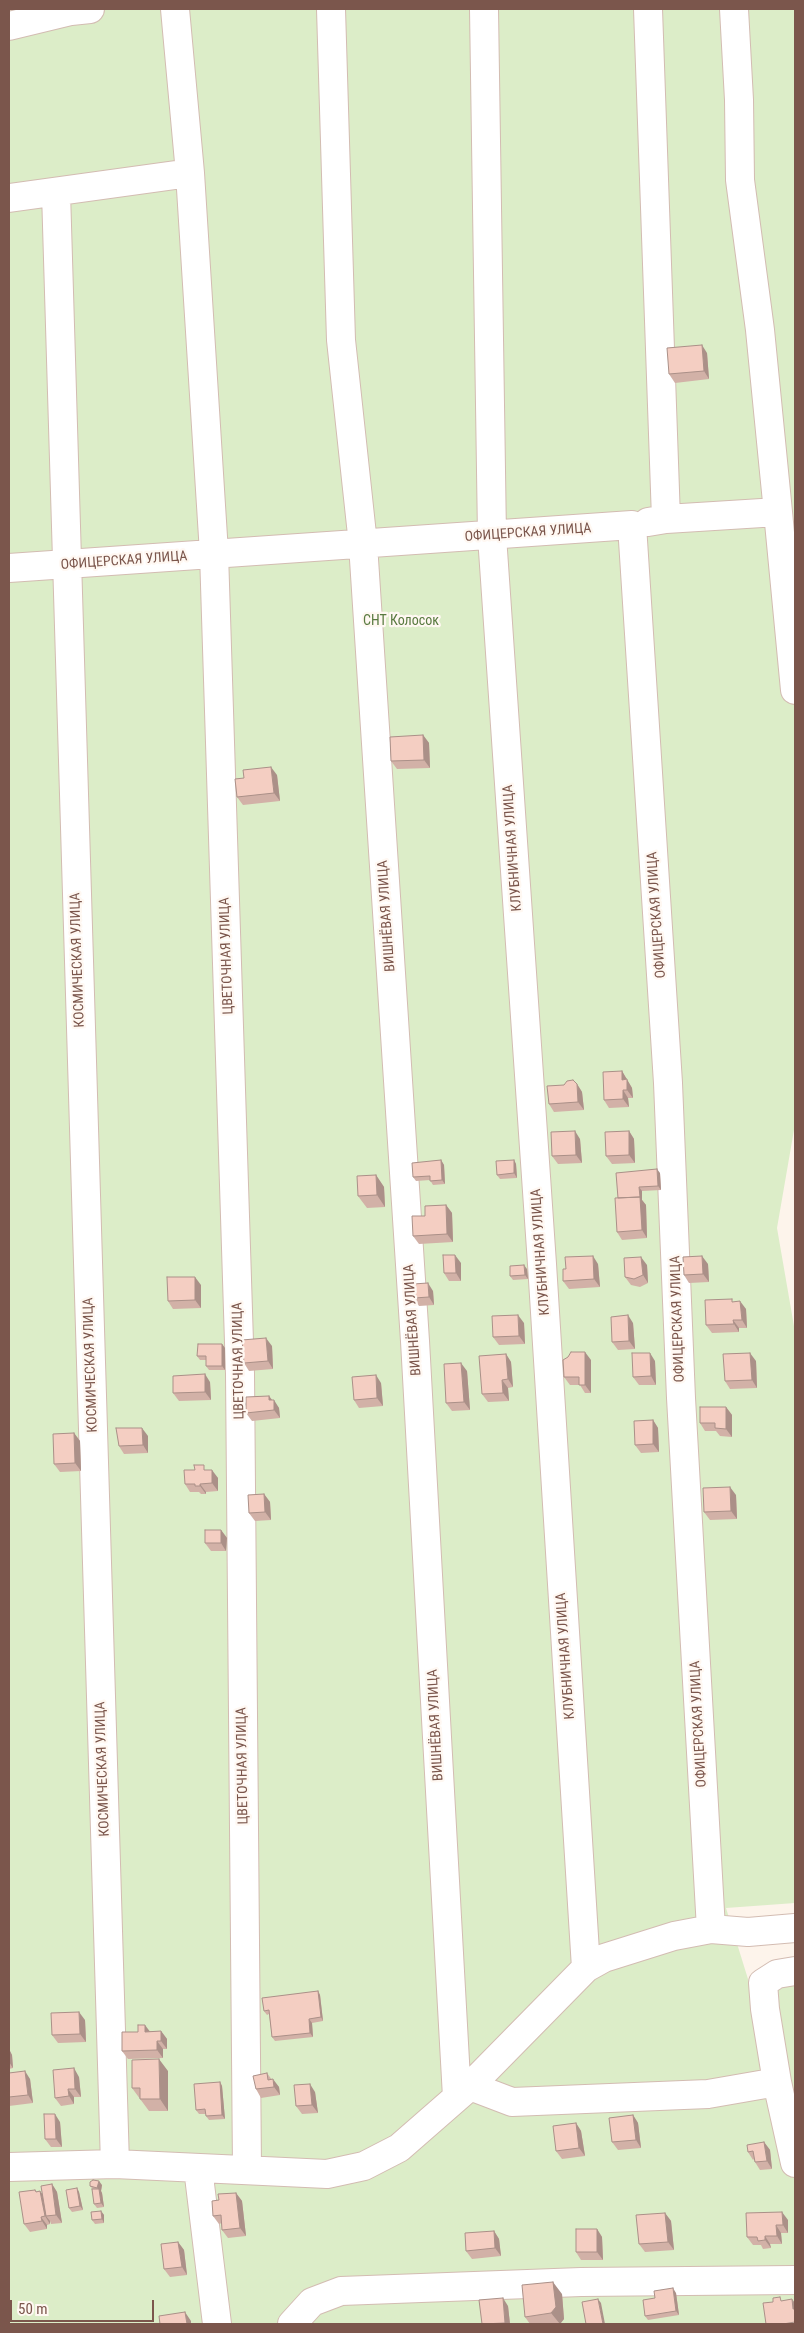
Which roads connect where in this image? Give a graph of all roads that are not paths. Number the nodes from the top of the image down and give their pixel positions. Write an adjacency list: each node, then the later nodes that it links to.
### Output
1 (77, 9): 7 (street)
2 (175, 9): 8 (street, ЦВЕТОЧНАЯ УЛИЦА)
3 (331, 9): 15 (street, ВИШНЁВАЯ УЛИЦА)
4 (484, 9): 14 (street, КЛУБНИЧНАЯ УЛИЦА)
5 (648, 9): 12 (street)
6 (734, 9): 11 (street)
7 (9, 26)
8 (190, 173): 9 (street); 16 (street, ЦВЕТОЧНАЯ УЛИЦА)
9 (56, 192): 10 (street); 17 (street, КОСМИЧЕСКАЯ УЛИЦА)
10 (9, 198)
11 (778, 512): 12 (street); 19 (street)
12 (666, 520): 13 (street)
13 (632, 525): 14 (street, ОФИЦЕРСКАЯ УЛИЦА); 21 (street, ОФИЦЕРСКАЯ УЛИЦА)
14 (492, 536): 15 (street, ОФИЦЕРСКАЯ УЛИЦА); 22 (street, КЛУБНИЧНАЯ УЛИЦА)
15 (363, 544): 16 (street, ОФИЦЕРСКАЯ УЛИЦА); 25 (street, ВИШНЁВАЯ УЛИЦА)
16 (214, 554): 17 (street, ОФИЦЕРСКАЯ УЛИЦА); 30 (street, ЦВЕТОЧНАЯ УЛИЦА)
17 (66, 566): 18 (street, ОФИЦЕРСКАЯ УЛИЦА); 27 (street, КОСМИЧЕСКАЯ УЛИЦА)
18 (9, 568)
19 (795, 690)
20 (795, 1928): 21 (street)
21 (711, 1929): 22 (street)
22 (586, 1968): 25 (street)
23 (795, 1971): 24 (street)
24 (777, 2082): 25 (street); 26 (street)
25 (463, 2092): 30 (street)
26 (795, 2163)
27 (115, 2164): 28 (street); 29 (street)
28 (9, 2168)
29 (198, 2168): 30 (street); 32 (street)
30 (247, 2169)
31 (795, 2280): 33 (street)
32 (217, 2324)
33 (292, 2324)

